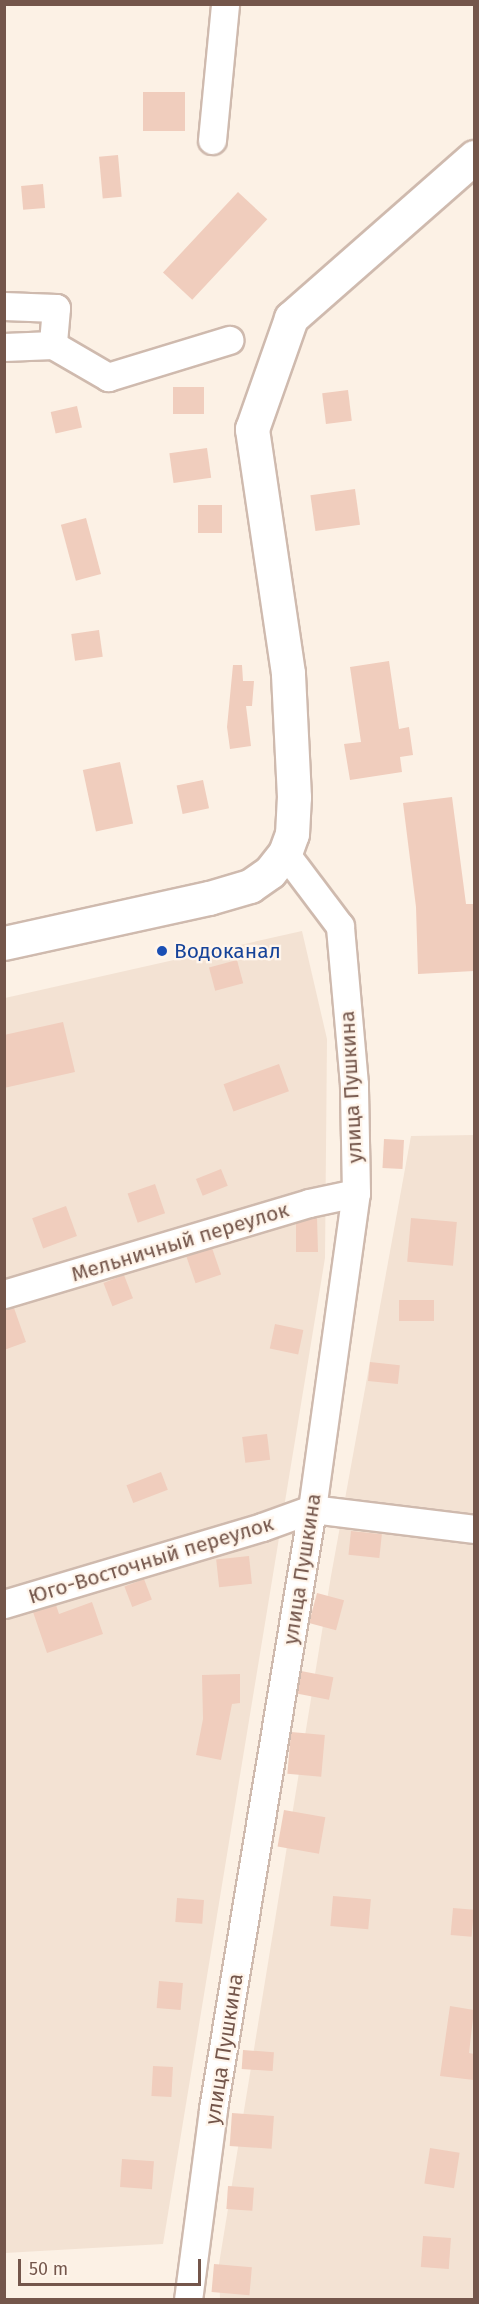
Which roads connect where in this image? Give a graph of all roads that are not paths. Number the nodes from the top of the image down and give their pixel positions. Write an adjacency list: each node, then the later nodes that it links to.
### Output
1 (225, 4): 2 (street)
2 (212, 140)
3 (474, 157): 8 (street)
4 (4, 306): 6 (street)
5 (230, 340): 6 (street)
6 (53, 345): 7 (street)
7 (4, 347)
8 (285, 853): 9 (street); 10 (street, улица Пушкина)
9 (4, 943)
10 (356, 1193): 11 (street, Мельничный переулок); 12 (street, улица Пушкина)
11 (4, 1294)
12 (312, 1509): 13 (street, Юго-Восточный переулок); 14 (street, Юго-Восточный переулок); 15 (street, улица Пушкина)
13 (474, 1530)
14 (4, 1604)
15 (188, 2300)

